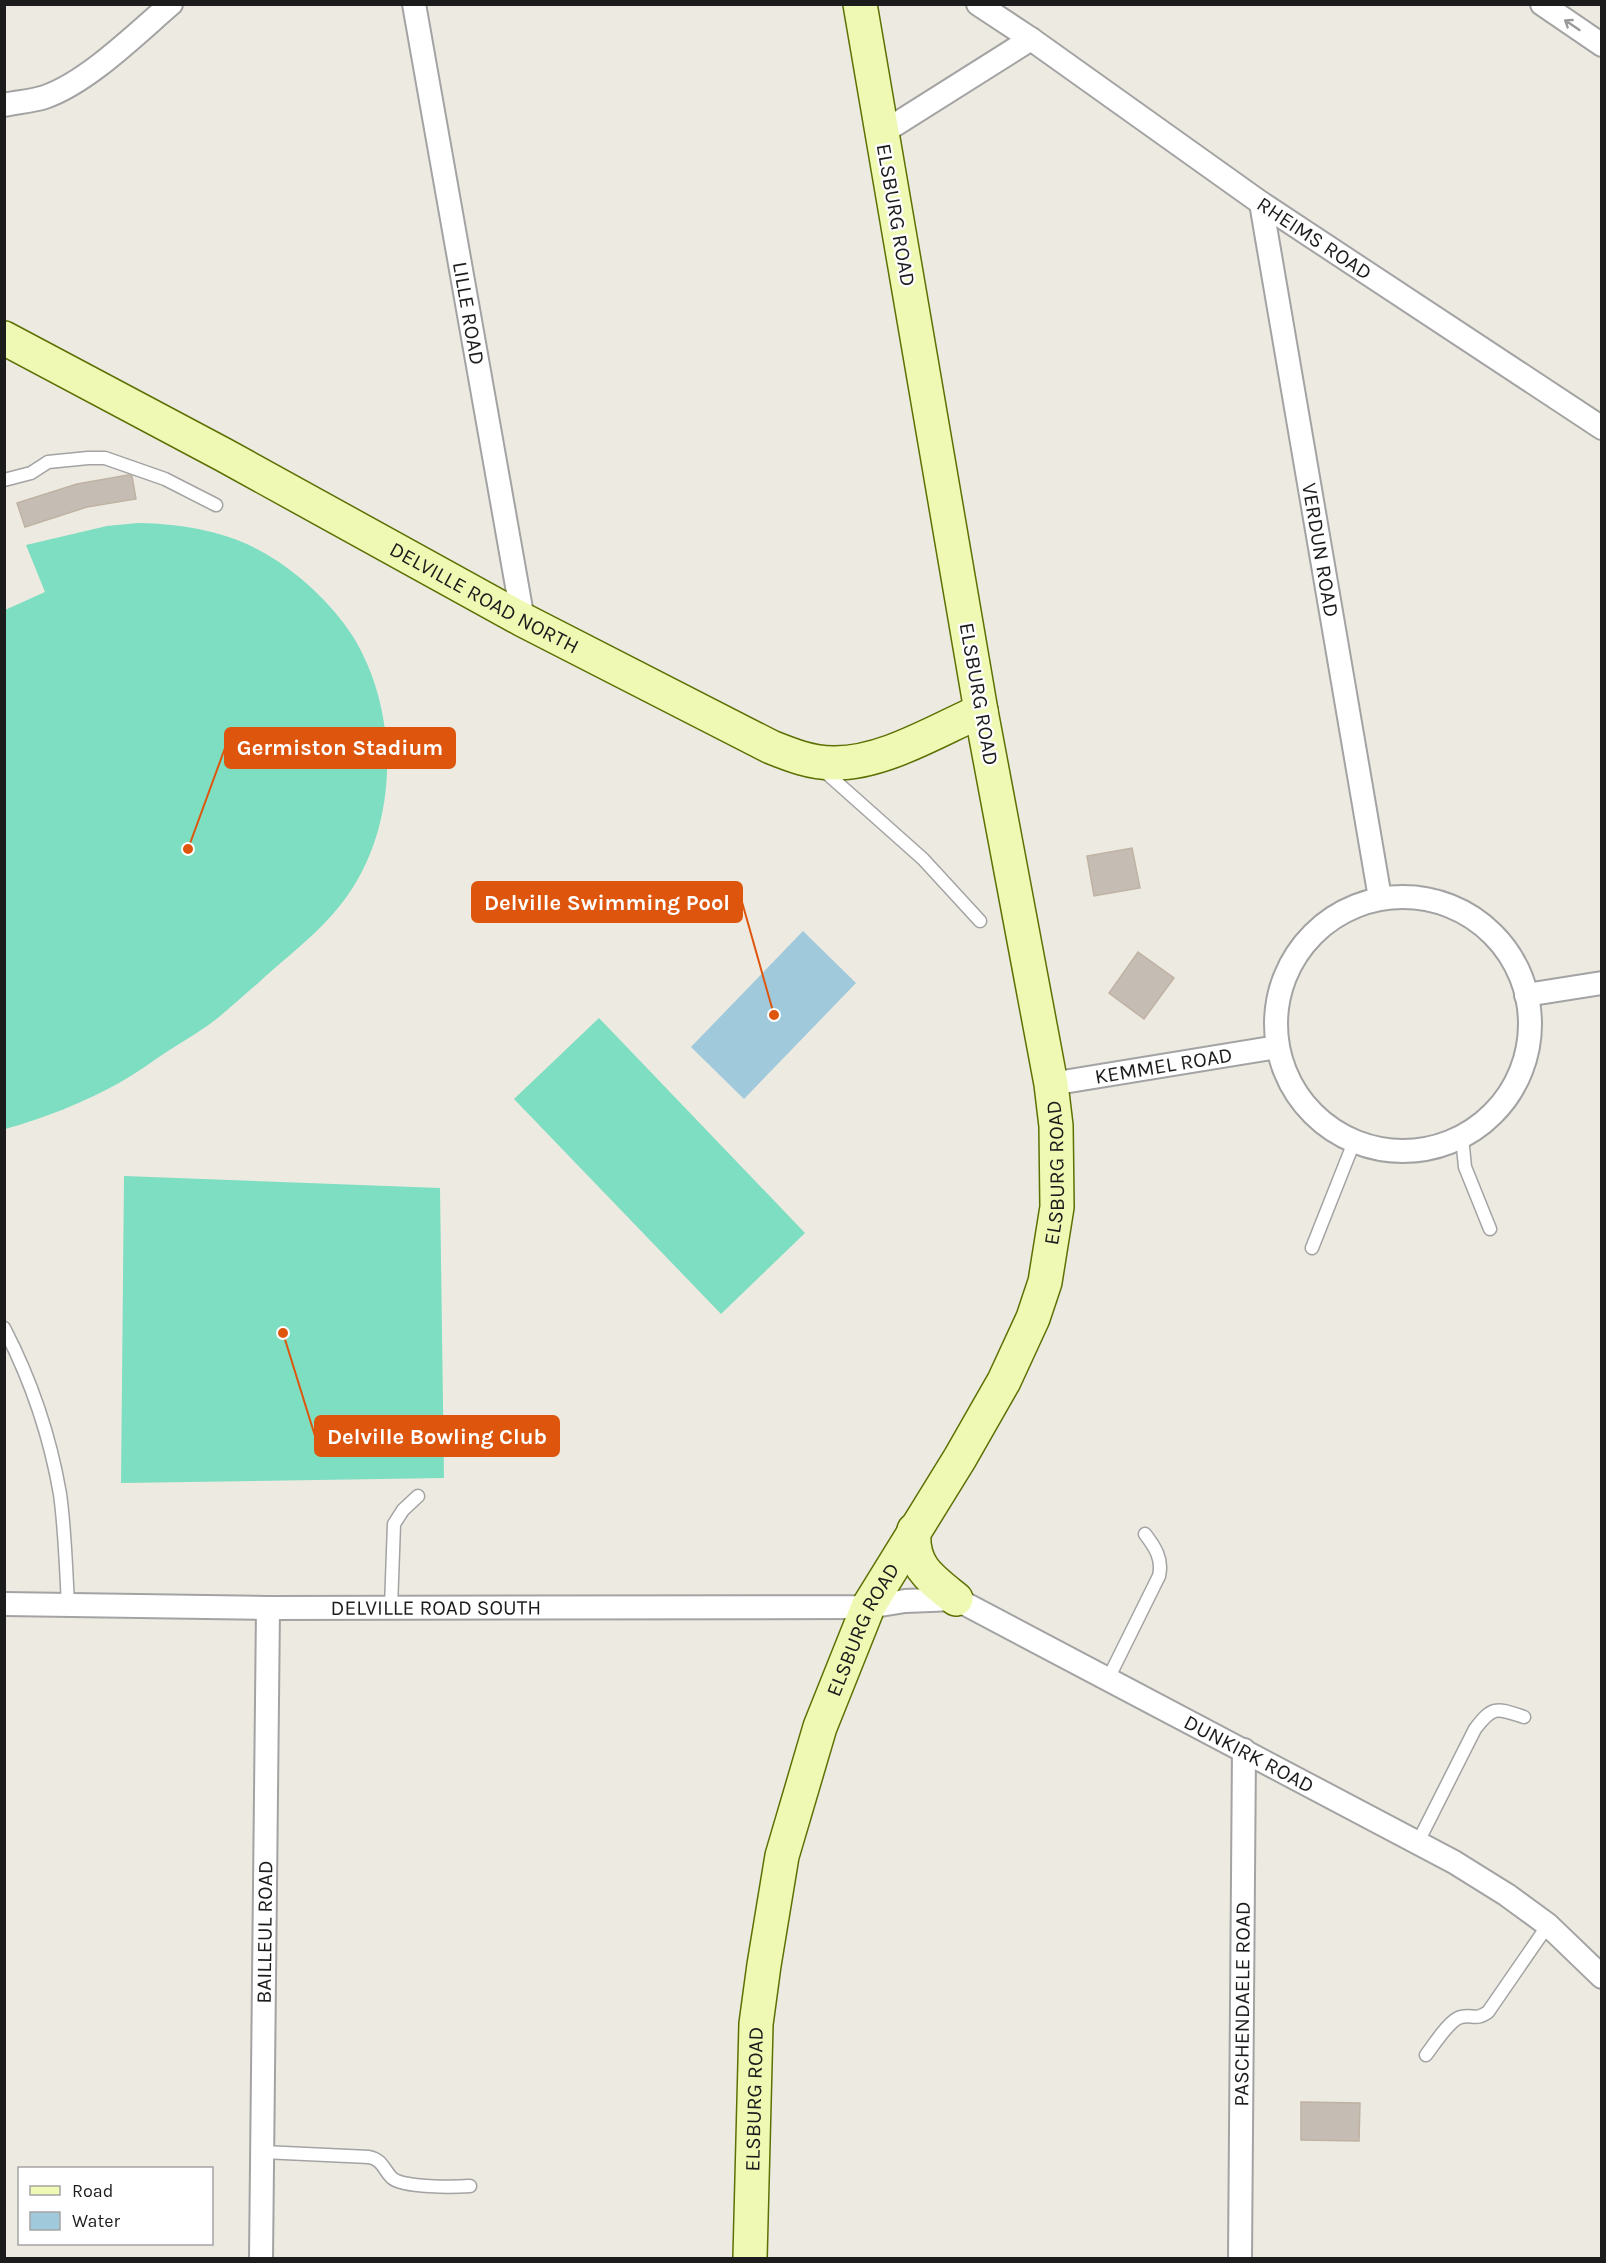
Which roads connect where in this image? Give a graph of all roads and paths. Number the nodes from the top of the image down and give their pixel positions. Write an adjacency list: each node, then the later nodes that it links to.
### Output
1 (171, 4): 8 (street)
2 (414, 4): 15 (street, LILLE ROAD)
3 (860, 4): 9 (main road, ELSBURG ROAD)
4 (978, 4): 6 (street, RHEIMS ROAD)
5 (1542, 4): 7 (street, one-way to 5)
6 (1031, 39): 9 (street); 10 (street, RHEIMS ROAD)
7 (1602, 45)
8 (4, 105)
9 (882, 133): 16 (main road, ELSBURG ROAD)
10 (1261, 203): 12 (street, RHEIMS ROAD); 18 (street, VERDUN ROAD)
11 (4, 338): 15 (main road, DELVILLE ROAD NORTH)
12 (1602, 429)
13 (4, 480): 14 (lane)
14 (216, 506)
15 (523, 620): 17 (main road, DELVILLE ROAD NORTH)
16 (981, 711): 17 (main road, DELVILLE ROAD NORTH); 23 (main road, ELSBURG ROAD)
17 (813, 761): 19 (lane)
18 (1380, 898): 21 (street); 22 (street)
19 (980, 921)
20 (1602, 983): 21 (street)
21 (1527, 995): 24 (street)
22 (1277, 1047): 23 (street, KEMMEL ROAD); 25 (street)
23 (1051, 1084): 30 (main road, ELSBURG ROAD)
24 (1462, 1137): 25 (street); 26 (lane)
25 (1354, 1142): 27 (lane)
26 (1490, 1228)
27 (1312, 1248)
28 (4, 1328): 34 (lane)
29 (418, 1496): 37 (lane)
30 (914, 1530): 32 (main road); 35 (main road, ELSBURG ROAD)
31 (1145, 1534): 38 (lane)
32 (956, 1599): 35 (street); 38 (street, DUNKIRK ROAD)
33 (4, 1604): 34 (street, DELVILLE ROAD SOUTH)
34 (68, 1605): 36 (street, DELVILLE ROAD SOUTH)
35 (868, 1607): 37 (street, DELVILLE ROAD SOUTH); 48 (main road, ELSBURG ROAD)
36 (268, 1608): 37 (street, DELVILLE ROAD SOUTH); 45 (street, BAILLEUL ROAD)
37 (391, 1608)
38 (1108, 1679): 40 (street, DUNKIRK ROAD)
39 (1524, 1717): 41 (lane)
40 (1244, 1750): 41 (street, DUNKIRK ROAD); 49 (street, PASCHENDAELE ROAD)
41 (1418, 1842): 42 (street, DUNKIRK ROAD)
42 (1548, 1925): 43 (street, DUNKIRK ROAD); 44 (lane)
43 (1602, 1977)
44 (1426, 2055)
45 (263, 2151): 46 (lane); 47 (street, BAILLEUL ROAD)
46 (470, 2186)
47 (261, 2259)
48 (750, 2259)
49 (1240, 2259)

